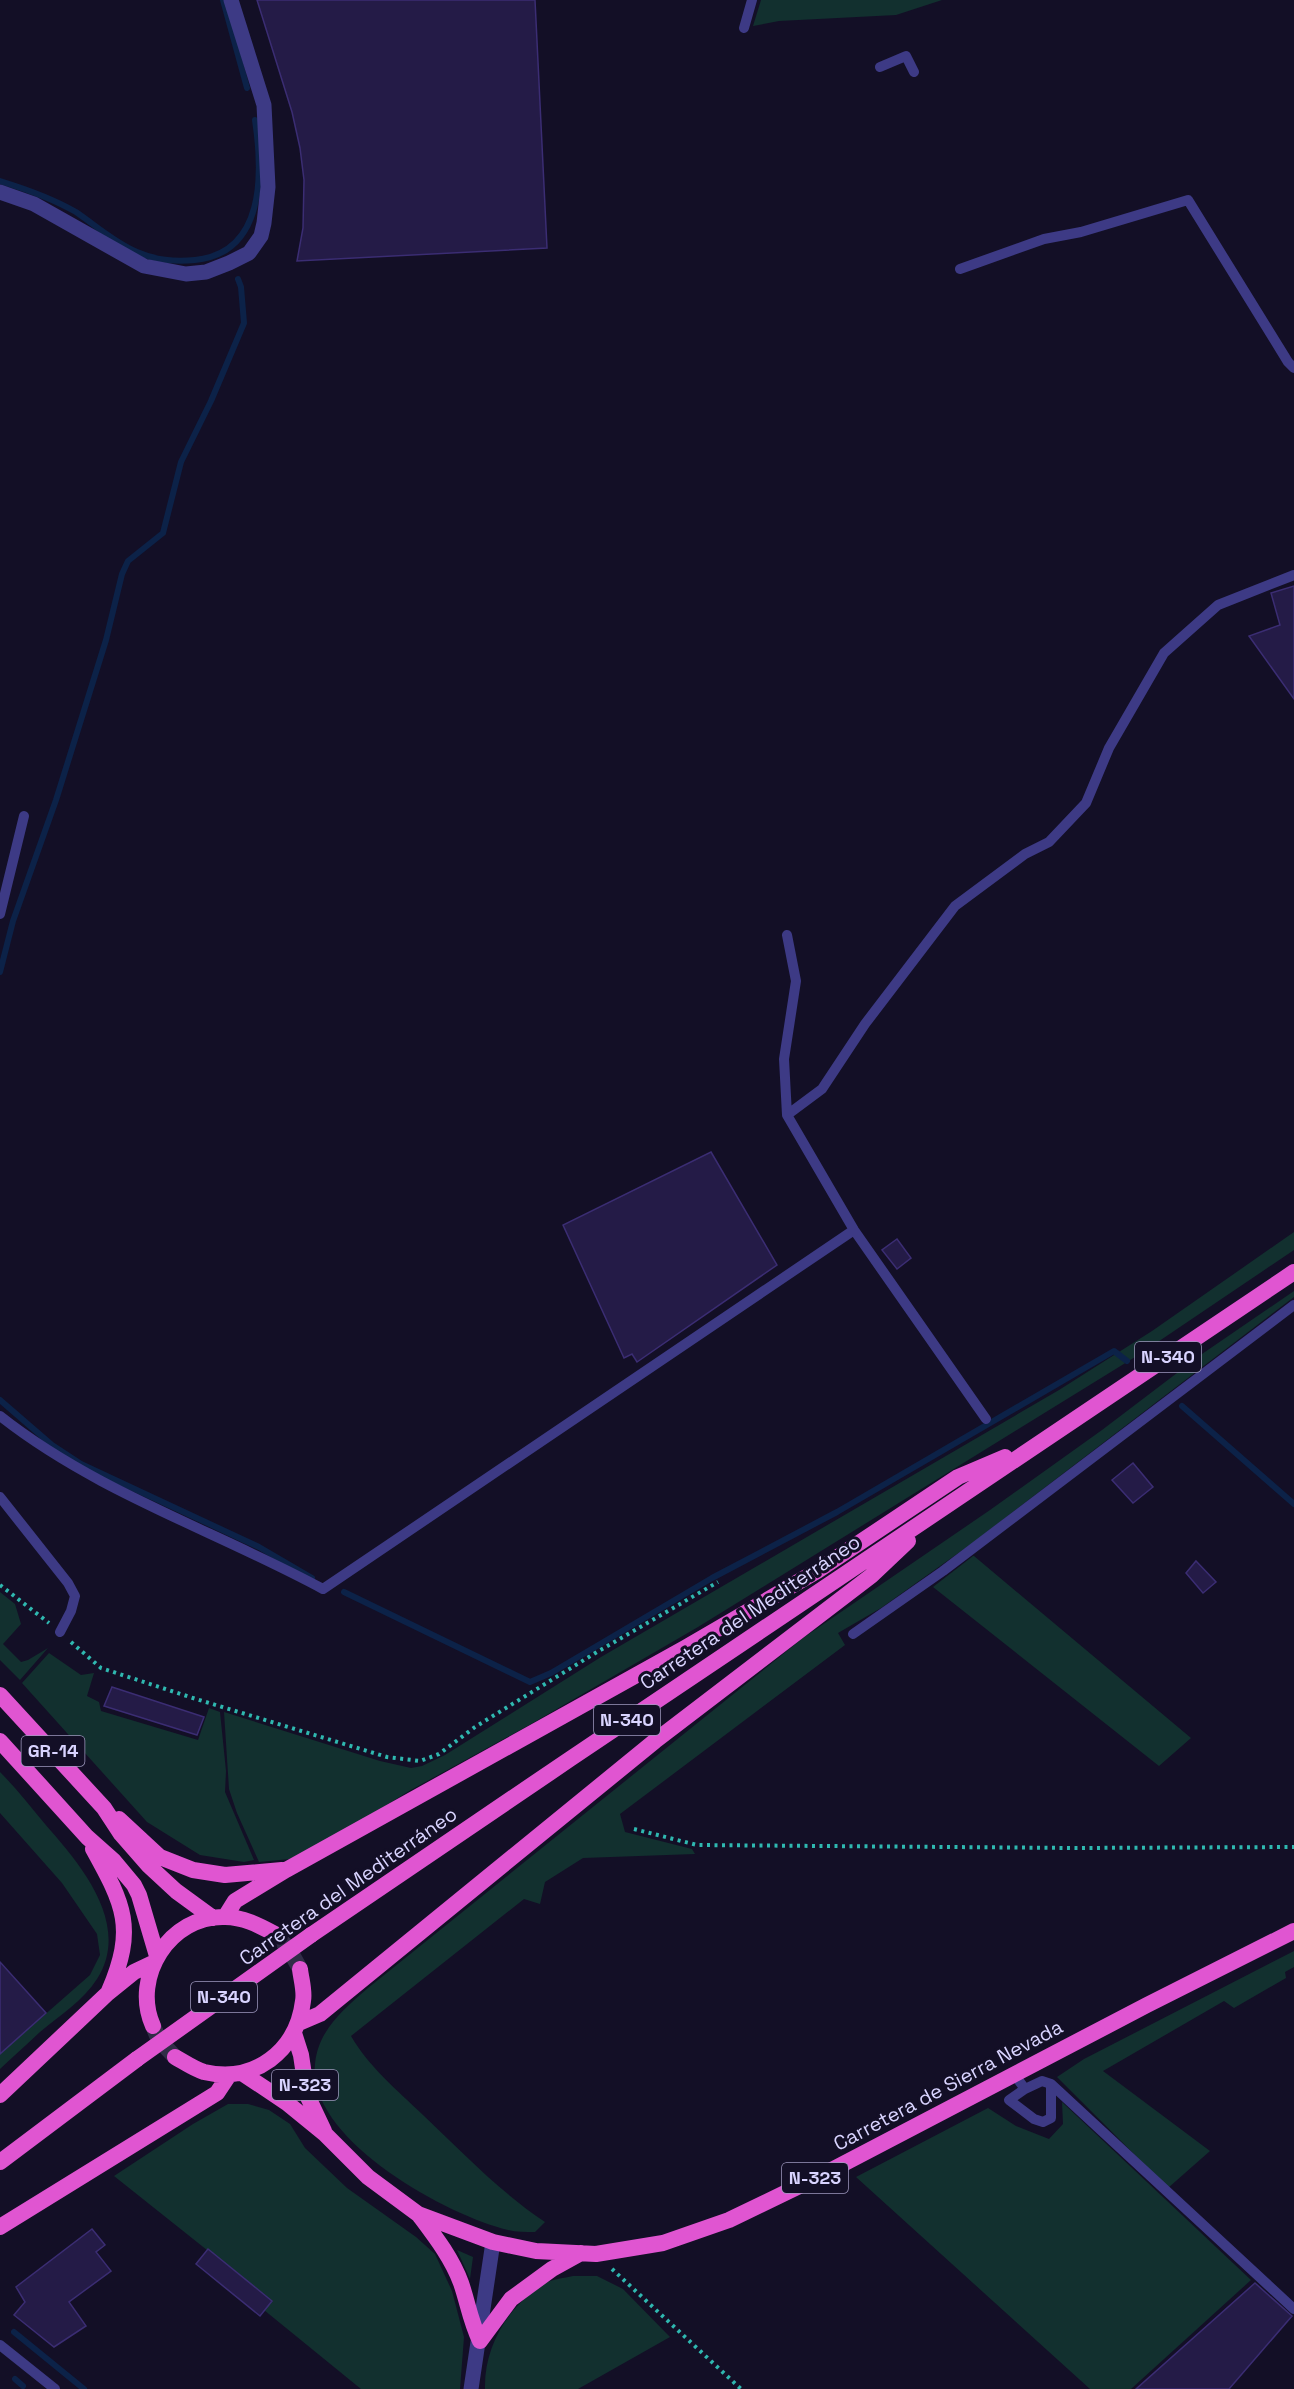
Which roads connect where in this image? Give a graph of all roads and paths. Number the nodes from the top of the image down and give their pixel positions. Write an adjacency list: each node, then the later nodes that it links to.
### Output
1 (231, 0): 6 (street)
2 (752, 0): 3 (lane)
3 (744, 28)
4 (880, 67): 5 (lane)
5 (914, 72)
6 (0, 192)
7 (960, 269): 8 (lane)
8 (1294, 368)
9 (1294, 576): 13 (lane)
10 (24, 816): 11 (lane)
11 (0, 914)
12 (787, 934): 13 (lane)
13 (787, 1115): 14 (lane)
14 (854, 1230): 17 (lane); 18 (lane)
15 (1294, 1272): 19 (highway, Carretera del Mediterráneo / N-340)
16 (1294, 1305): 25 (lane)
17 (0, 1416)
18 (986, 1419)
19 (1042, 1442): 21 (highway, Carretera del Mediterráneo / N-340); 32 (highway)
20 (0, 1497): 24 (lane)
21 (943, 1507): 40 (highway); 48 (highway, Carretera del Mediterráneo / N-340, bridge)
22 (718, 1582): 24 (path)
23 (0, 1585): 24 (path)
24 (60, 1632)
25 (853, 1634)
26 (0, 1695): 28 (highway, GR-14)
27 (0, 1741): 30 (highway, GR-14)
28 (104, 1808): 32 (highway); 33 (highway)
29 (634, 1829): 31 (path)
30 (87, 1837): 36 (highway); 38 (highway)
31 (1294, 1846)
32 (286, 1870): 33 (highway)
33 (219, 1917): 35 (highway); 36 (highway)
34 (1294, 1931): 43 (highway, Carretera de Sierra Nevada / N-323)
35 (277, 1935)
36 (155, 1960): 38 (highway); 39 (highway)
37 (300, 1969): 40 (highway)
38 (108, 1993): 46 (highway)
39 (153, 2026)
40 (297, 2028): 42 (highway); 47 (highway, Carretera de Sierra Nevada / N-323)
41 (174, 2057): 42 (highway)
42 (235, 2074): 47 (highway, Carretera de Sierra Nevada / N-323); 50 (highway)
43 (1014, 2074): 45 (lane); 52 (highway, Carretera de Sierra Nevada / N-323)
44 (1051, 2084): 45 (lane); 45 (lane); 53 (lane)
45 (1025, 2089)
46 (0, 2095)
47 (325, 2134): 49 (highway, Carretera de Sierra Nevada / N-323)
48 (0, 2162)
49 (418, 2214): 51 (highway, Carretera de Sierra Nevada / N-323); 54 (highway)
50 (0, 2227)
51 (493, 2242): 52 (highway, Carretera de Sierra Nevada / N-323); 54 (street)
52 (589, 2253): 54 (highway); 58 (path)
53 (1294, 2309)
54 (480, 2341): 57 (street)
55 (0, 2345): 56 (lane)
56 (55, 2389)
57 (471, 2389)
58 (741, 2389)

